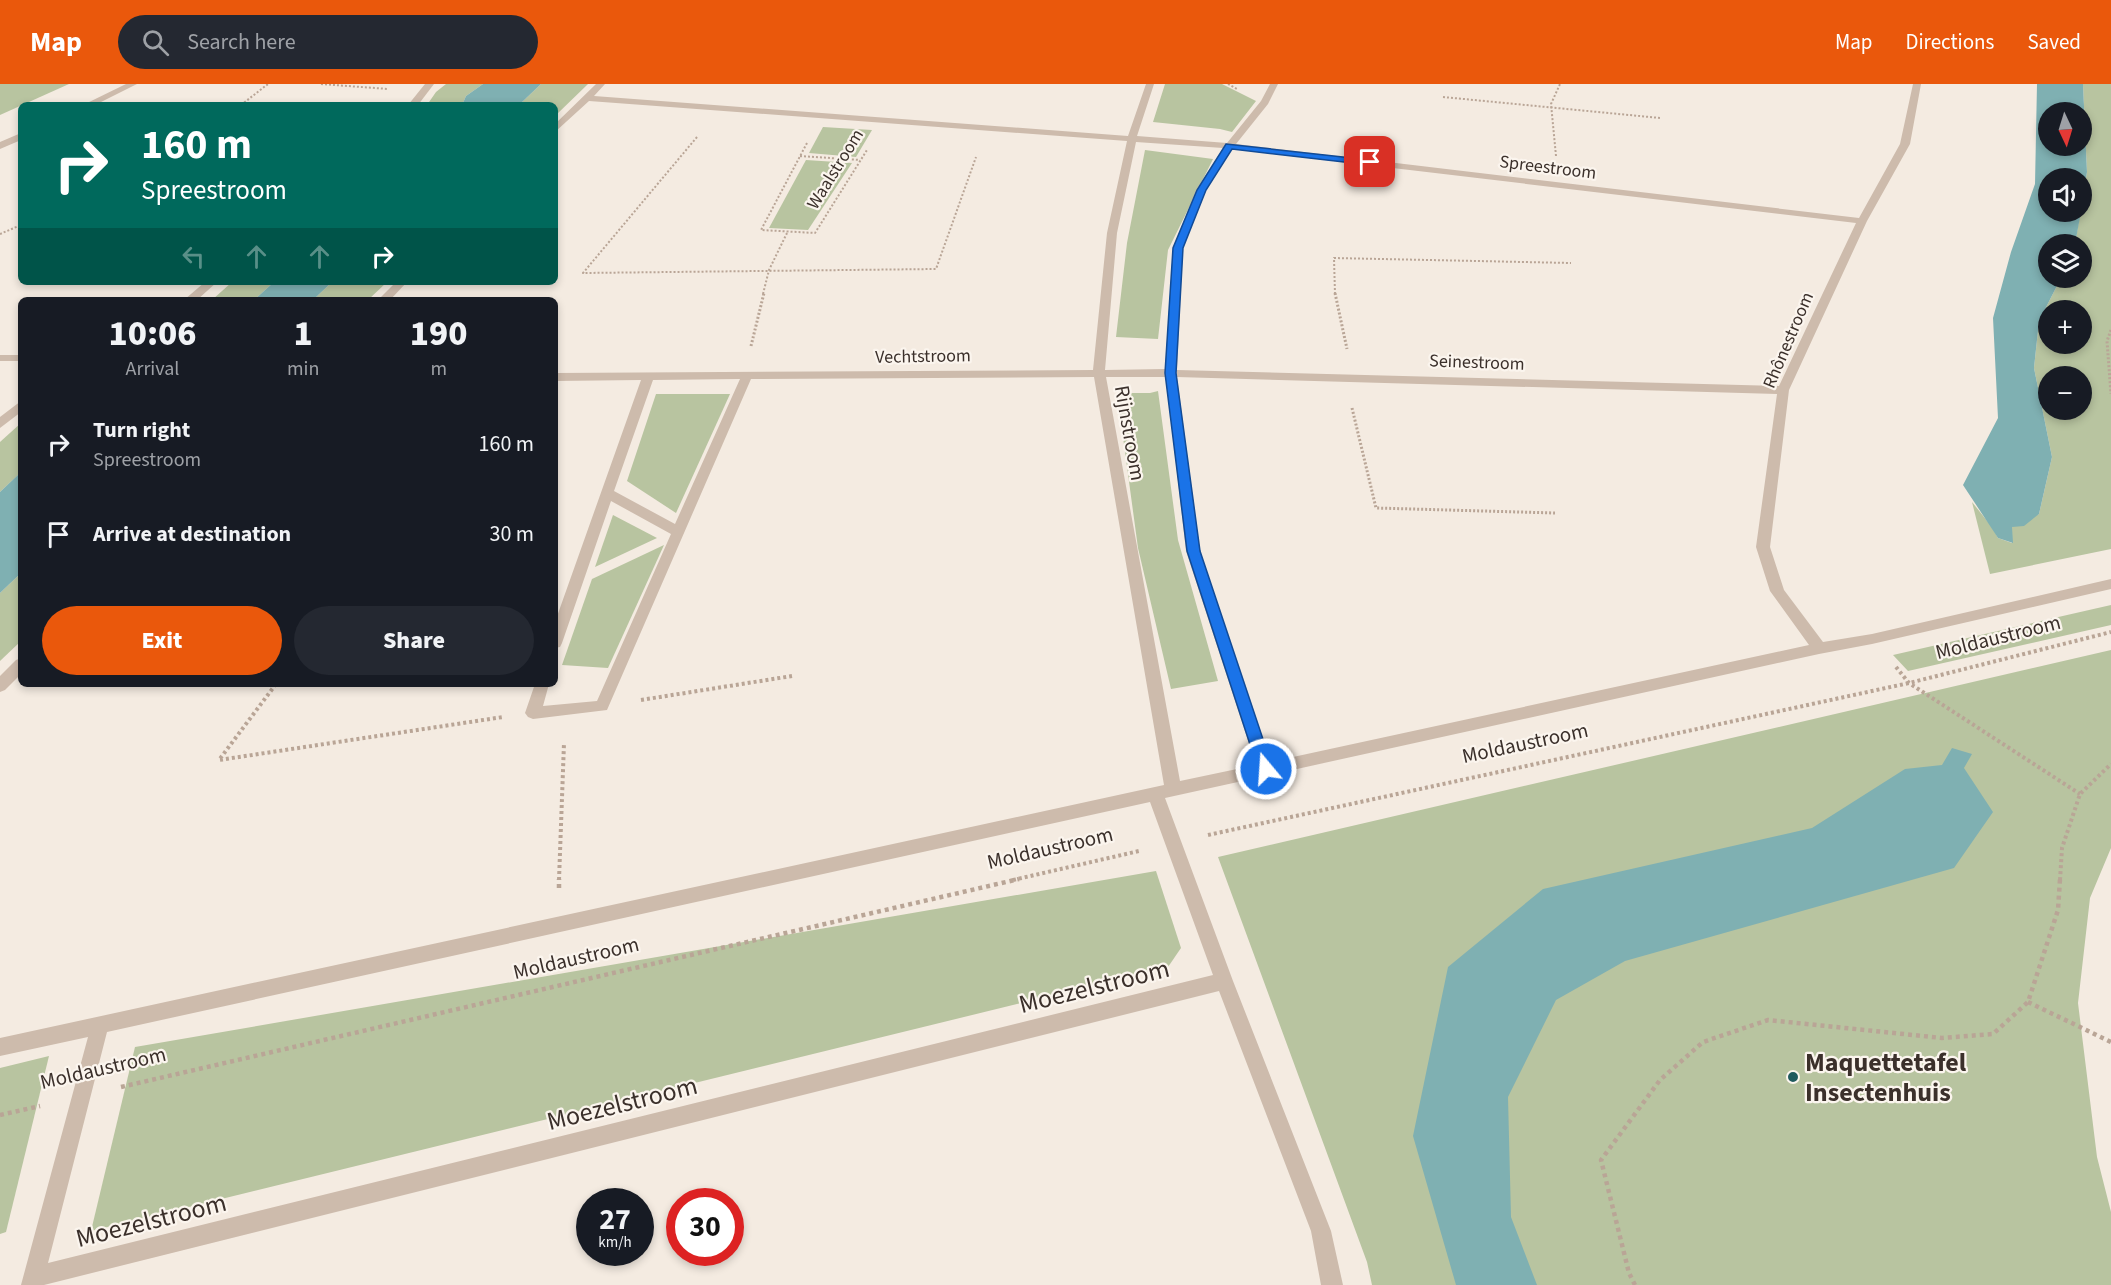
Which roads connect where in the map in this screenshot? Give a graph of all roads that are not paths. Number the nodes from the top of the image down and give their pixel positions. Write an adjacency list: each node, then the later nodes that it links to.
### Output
1 (133, 84): 8 (street)
2 (430, 84): 9 (street)
3 (601, 84): 7 (street)
4 (1150, 84): 12 (street, Rijnstroom)
5 (1274, 84): 14 (street)
6 (1917, 84): 15 (street, Rhônestroom)
7 (587, 98): 10 (street); 12 (street, Waalstroom)
8 (94, 102)
9 (415, 102)
10 (558, 126)
11 (18, 137): 13 (street)
12 (1132, 138): 14 (street, Spreestroom); 22 (street, Rijnstroom)
13 (0, 146)
14 (1229, 146): 15 (street, Spreestroom); 23 (street)
15 (1862, 221): 27 (street, Rhônestroom)
16 (208, 285): 18 (street)
17 (399, 285): 19 (street)
18 (193, 297)
19 (387, 297)
20 (0, 358): 21 (street)
21 (18, 358)
22 (1099, 372): 23 (street, Vechtstroom); 26 (street, Vechtstroom); 39 (street, Rijnstroom)
23 (1171, 373): 27 (street, Seinestroom); 38 (street)
24 (558, 376): 25 (street, Vechtstroom)
25 (648, 376): 26 (street, Vechtstroom); 30 (street)
26 (747, 376): 31 (street)
27 (1783, 390): 34 (street, Rhônestroom)
28 (18, 408): 29 (street)
29 (0, 424)
30 (607, 493): 31 (street); 33 (street)
31 (679, 532): 37 (street)
32 (2111, 584): 34 (street, Moldaustroom)
33 (558, 635)
34 (1819, 648): 38 (street, Moldaustroom)
35 (18, 667): 36 (street)
36 (0, 686)
37 (541, 687)
38 (1266, 769): 39 (street, Moldaustroom)
39 (1164, 791): 40 (street); 41 (street, Moldaustroom)
40 (1224, 981): 43 (street, Moezelstroom); 44 (street)
41 (100, 1025): 42 (street, Moldaustroom); 43 (street, Moezelstroom)
42 (0, 1047)
43 (33, 1281)
44 (1332, 1285)

